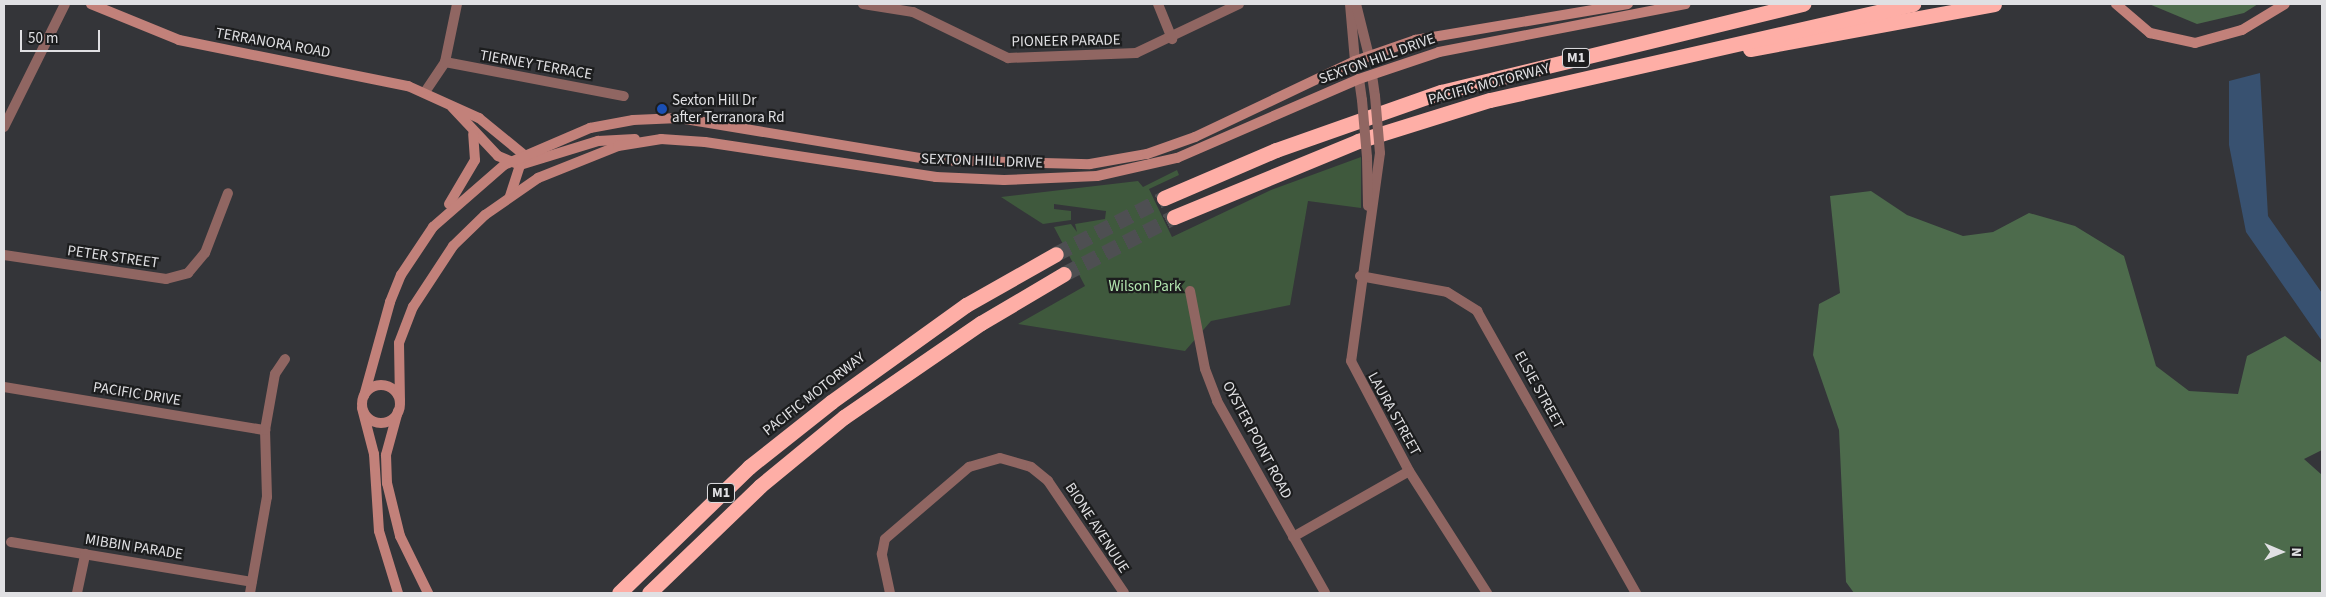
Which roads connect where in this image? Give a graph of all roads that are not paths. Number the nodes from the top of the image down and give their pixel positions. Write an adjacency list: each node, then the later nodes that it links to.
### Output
1 (65, 4): 26 (street)
2 (91, 4): 23 (street, TERRANORA ROAD)
3 (457, 4): 20 (street)
4 (864, 4): 16 (street, PIONEER PARADE)
5 (1158, 4): 16 (street)
6 (1239, 4): 16 (street, PIONEER PARADE)
7 (1350, 4): 19 (street)
8 (1356, 4): 18 (street)
9 (1628, 4): 18 (street, SEXTON HILL DRIVE)
10 (1685, 4): 21 (street, SEXTON HILL DRIVE)
11 (1801, 4): 34 (highway, PACIFIC MOTORWAY / M1)
12 (1913, 4): 17 (highway, PACIFIC MOTORWAY / M1)
13 (1994, 4): 17 (highway)
14 (2116, 4): 15 (street)
15 (2285, 4)
16 (1172, 39)
17 (1684, 54): 35 (highway, PACIFIC MOTORWAY / M1)
18 (1369, 56): 19 (street, SEXTON HILL DRIVE); 21 (street)
19 (1355, 61): 22 (street); 29 (street, SEXTON HILL DRIVE)
20 (445, 62): 23 (street); 24 (street, TIERNEY TERRACE)
21 (1372, 75): 22 (street, SEXTON HILL DRIVE); 37 (street, LAURA STREET, bridge)
22 (1359, 80): 28 (street, SEXTON HILL DRIVE); 37 (street, LAURA STREET, bridge)
23 (425, 92): 25 (street, TERRANORA ROAD)
24 (624, 96)
25 (451, 106): 27 (street, TERRANORA ROAD); 29 (street, TERRANORA ROAD)
26 (4, 127)
27 (472, 133): 30 (street, TERRANORA ROAD); 36 (street)
28 (646, 141): 31 (street); 33 (street, SEXTON HILL DRIVE)
29 (523, 154): 30 (street, SEXTON HILL DRIVE); 31 (street)
30 (509, 162): 31 (street); 36 (street, SEXTON HILL DRIVE)
31 (520, 165): 33 (street)
32 (228, 194): 39 (street, PETER STREET)
33 (509, 198): 46 (street, SEXTON HILL DRIVE)
34 (1164, 198)
35 (1174, 217)
36 (433, 227): 45 (street, SEXTON HILL DRIVE)
37 (1367, 227): 41 (street, LAURA STREET)
38 (1056, 254): 58 (highway, PACIFIC MOTORWAY / M1)
39 (4, 255)
40 (1064, 274): 59 (highway, M1)
41 (1360, 276): 49 (street, LAURA STREET); 64 (street, ELSIE STREET)
42 (1190, 291): 50 (street, OYSTER POINT ROAD)
43 (285, 359): 48 (street)
44 (4, 387): 48 (street, PACIFIC DRIVE)
45 (364, 396): 46 (street); 47 (street)
46 (399, 406): 47 (street); 57 (street, SEXTON HILL DRIVE)
47 (362, 408): 56 (street)
48 (265, 430): 53 (street)
49 (1409, 471): 50 (street); 63 (street, LAURA STREET)
50 (1294, 537): 62 (street, OYSTER POINT ROAD)
51 (11, 542): 52 (street, MIBBIN PARADE)
52 (85, 554): 53 (street, MIBBIN PARADE); 54 (street)
53 (252, 582): 55 (street)
54 (77, 593)
55 (250, 593)
56 (398, 593)
57 (428, 593)
58 (619, 593)
59 (649, 593)
60 (890, 593): 61 (street, BIONE AVENUUE)
61 (1124, 593)
62 (1325, 593)
63 (1487, 593)
64 (1636, 593)

